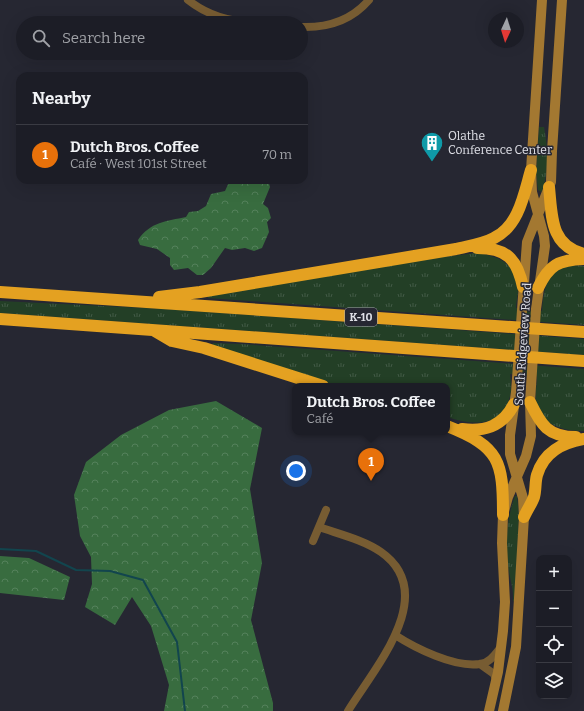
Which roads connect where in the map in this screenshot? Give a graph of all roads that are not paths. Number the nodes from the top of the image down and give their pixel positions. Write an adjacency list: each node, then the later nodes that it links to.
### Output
1 (188, 0): 5 (street)
2 (369, 0): 6 (street)
3 (542, 0): 7 (main road, South Ridgeview Road)
4 (562, 0): 8 (main road, South Ridgeview Road)
5 (215, 16)
6 (308, 27)
7 (531, 170): 9 (main road, South Ridgeview Road); 10 (highway)
8 (549, 187): 9 (main road, South Ridgeview Road); 11 (highway)
9 (538, 212): 13 (main road, South Ridgeview Road); 14 (main road, South Ridgeview Road)
10 (456, 249): 13 (highway); 16 (highway)
11 (584, 254)
12 (584, 259): 14 (highway)
13 (523, 287): 23 (main road, South Ridgeview Road)
14 (538, 288): 22 (main road, South Ridgeview Road)
15 (0, 292): 16 (highway, K-10)
16 (138, 301): 19 (highway, K-10)
17 (0, 319): 18 (highway, K-10)
18 (152, 329): 20 (highway, K-10); 21 (highway)
19 (584, 332)
20 (584, 361)
21 (314, 383)
22 (530, 402): 26 (highway); 28 (main road, South Ridgeview Road)
23 (514, 404): 24 (highway); 28 (main road, South Ridgeview Road)
24 (450, 427)
25 (450, 427): 30 (highway)
26 (584, 436)
27 (584, 439): 31 (highway)
28 (517, 476): 30 (main road, South Ridgeview Road); 31 (main road, South Ridgeview Road)
29 (326, 510): 32 (street)
30 (503, 515): 35 (main road, South Ridgeview Road)
31 (524, 517): 38 (main road, South Ridgeview Road)
32 (319, 527): 33 (street); 34 (street)
33 (312, 541)
34 (395, 635): 37 (street); 40 (street)
35 (501, 646): 36 (main road, South Ridgeview Road); 37 (street)
36 (499, 661): 38 (main road); 39 (main road, South Ridgeview Road)
37 (480, 664): 39 (street)
38 (512, 674): 42 (main road, South Ridgeview Road)
39 (496, 680): 41 (main road, South Ridgeview Road)
40 (348, 711)
41 (489, 711)
42 (503, 711)

